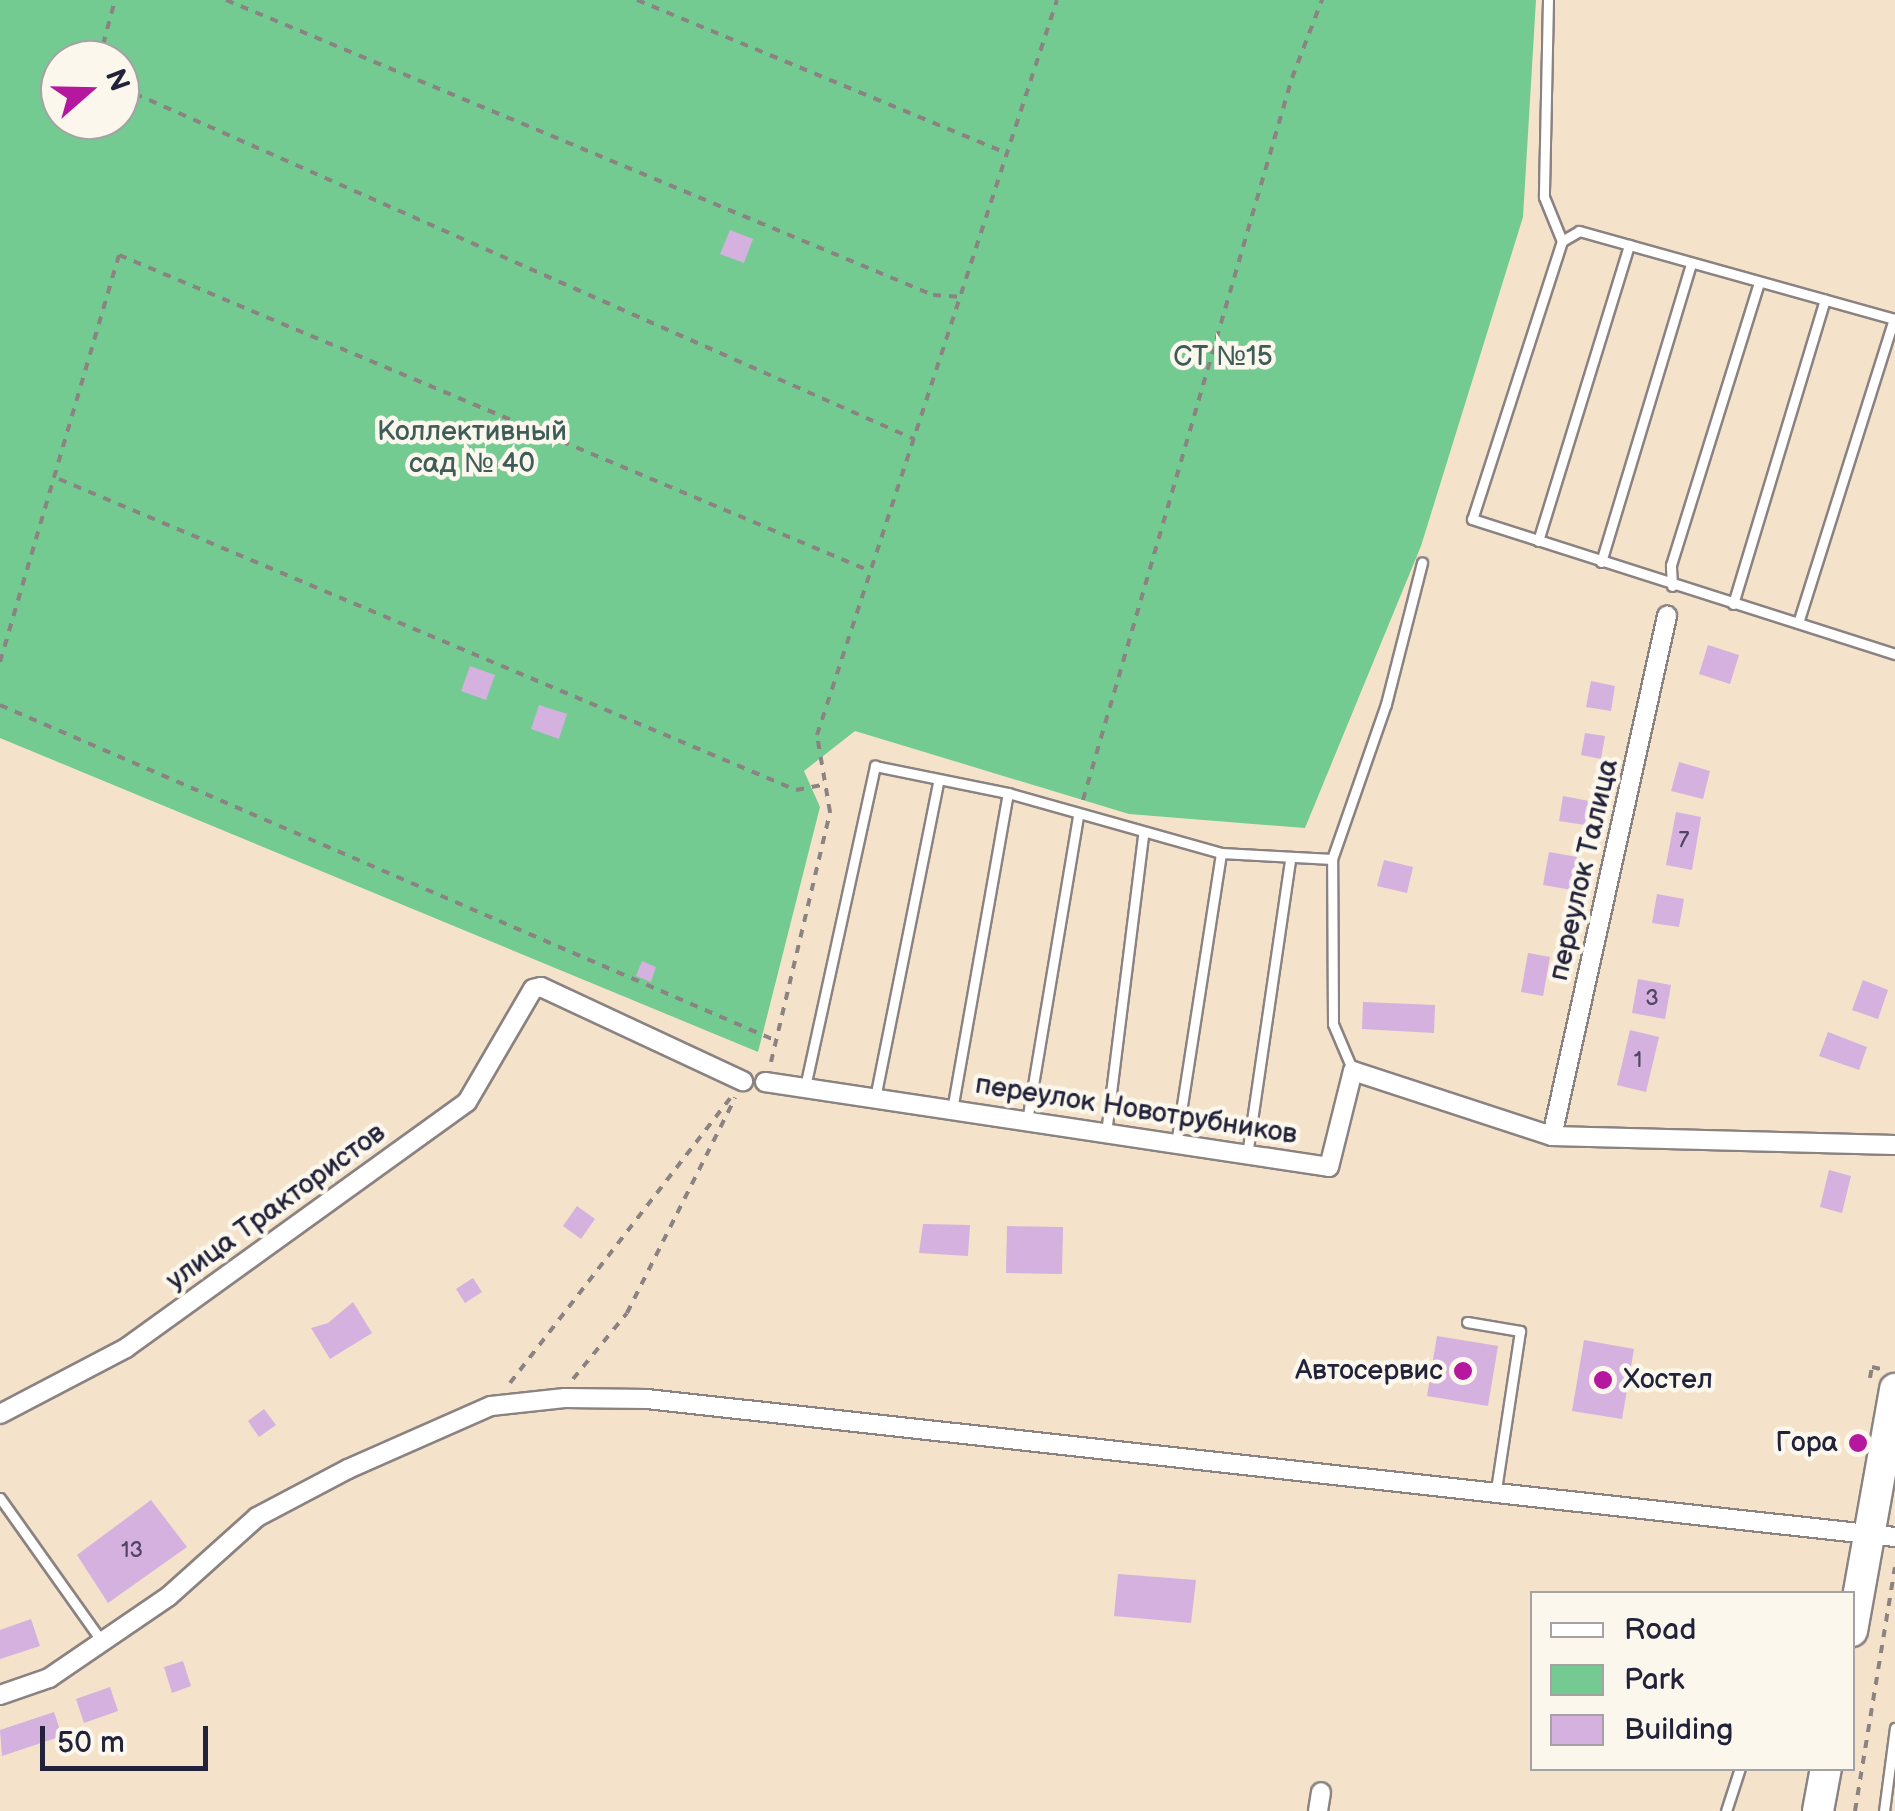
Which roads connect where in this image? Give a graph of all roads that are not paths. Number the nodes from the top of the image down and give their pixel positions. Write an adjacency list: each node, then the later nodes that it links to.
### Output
1 (1548, 0): 2 (lane)
2 (1562, 241): 3 (lane); 8 (lane)
3 (1628, 245): 4 (lane); 8 (lane)
4 (1691, 263): 5 (lane); 9 (lane)
5 (1759, 282): 6 (lane); 11 (lane)
6 (1824, 300): 7 (lane); 12 (lane)
7 (1895, 319): 14 (lane)
8 (1538, 541): 9 (lane)
9 (1601, 562): 11 (lane)
10 (1422, 563): 21 (lane)
11 (1672, 586): 12 (lane)
12 (1732, 604): 14 (lane)
13 (1668, 616): 31 (street, переулок Талица)
14 (1798, 623): 15 (lane)
15 (1895, 654)
16 (940, 779): 17 (lane); 26 (lane); 27 (lane)
17 (1008, 793): 18 (lane); 28 (lane)
18 (1078, 816): 19 (lane); 29 (lane)
19 (1144, 835): 20 (lane); 30 (lane)
20 (1221, 853): 22 (lane); 32 (lane)
21 (1332, 859): 22 (lane); 23 (lane)
22 (1290, 860): 34 (lane)
23 (1353, 1070): 31 (street); 34 (street, переулок Новотрубников)
24 (743, 1080): 37 (street, улица Трактористов)
25 (766, 1082): 26 (street, переулок Новотрубников)
26 (805, 1088): 27 (street, переулок Новотрубников)
27 (875, 1098): 28 (street, переулок Новотрубников)
28 (952, 1110): 29 (street, переулок Новотрубников)
29 (1028, 1121): 30 (street, переулок Новотрубников)
30 (1106, 1133): 32 (street, переулок Новотрубников)
31 (1552, 1136): 33 (street)
32 (1176, 1144): 34 (street, переулок Новотрубников)
33 (1895, 1145)
34 (1247, 1154)
35 (1467, 1322): 38 (lane)
36 (1895, 1388): 40 (main road)
37 (0, 1414)
38 (1496, 1490): 40 (street); 42 (street)
39 (0, 1498): 42 (lane)
40 (1884, 1534): 41 (main road)
41 (1855, 1621)
42 (101, 1640): 43 (street)
43 (0, 1695)
44 (1895, 1728): 49 (lane)
45 (1739, 1771): 47 (lane)
46 (1825, 1771): 48 (main road)
47 (1726, 1811)
48 (1818, 1811)
49 (1884, 1811)

